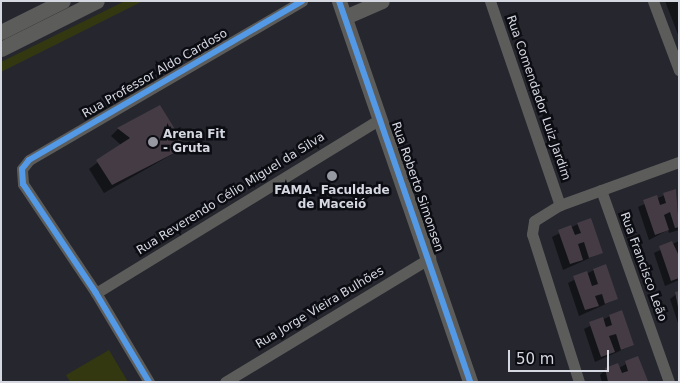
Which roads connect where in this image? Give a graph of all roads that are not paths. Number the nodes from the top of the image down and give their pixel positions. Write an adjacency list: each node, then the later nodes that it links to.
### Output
1 (64, 1): 9 (street)
2 (97, 1): 10 (street)
3 (302, 1): 17 (street, Rua Professor Aldo Cardoso)
4 (339, 1): 8 (street, Rua Roberto Simonsen)
5 (382, 1): 8 (street)
6 (490, 1): 15 (street, Rua Comendador Luiz Jardim)
7 (653, 1): 11 (street)
8 (346, 17): 12 (street, Rua Roberto Simonsen)
9 (1, 32)
10 (1, 49)
11 (679, 70)
12 (380, 119): 16 (street, Rua Roberto Simonsen); 17 (street, Rua Reverendo Célio Miguel da Silva)
13 (679, 162): 14 (street)
14 (601, 190): 15 (street); 22 (street, Rua Francisco Leão)
15 (560, 205): 21 (street)
16 (430, 258): 19 (street, Rua Jorge Vieira Bulhões); 20 (street, Rua Roberto Simonsen)
17 (96, 293): 18 (street)
18 (149, 382)
19 (225, 382)
20 (470, 382)
21 (579, 382)
22 (669, 382)

